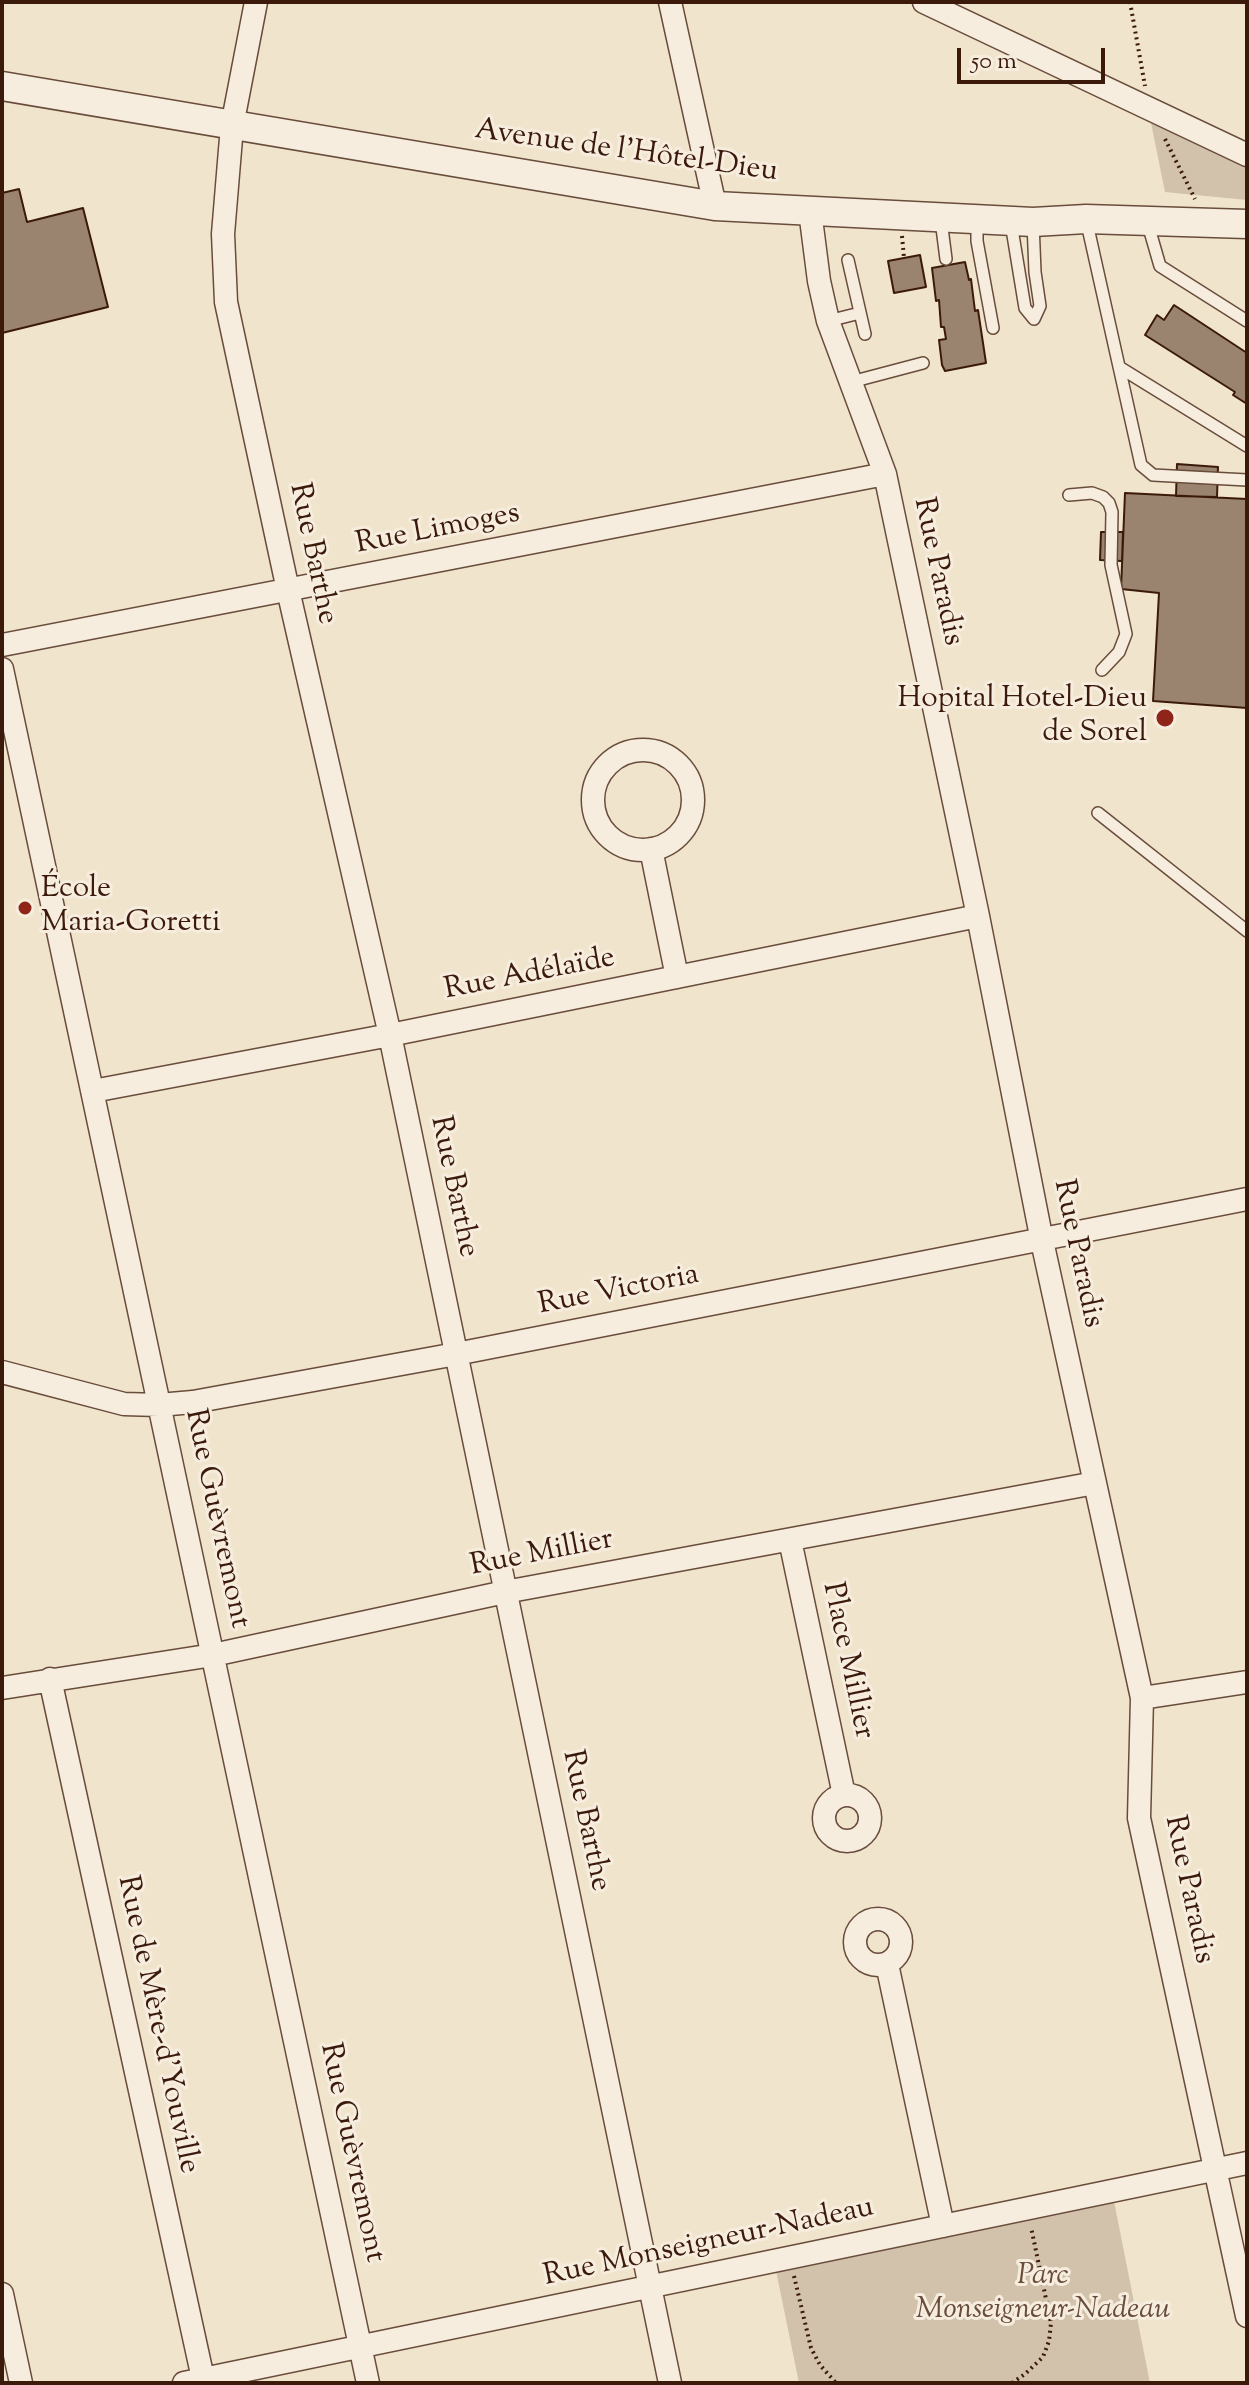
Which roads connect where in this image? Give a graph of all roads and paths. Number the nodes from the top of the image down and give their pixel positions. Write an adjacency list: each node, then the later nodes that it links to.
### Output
1 (256, 2): 5 (street, Rue Barthe)
2 (670, 2): 7 (street)
3 (930, 3): 6 (street)
4 (2, 86): 5 (street, Avenue de l'Hôtel-Dieu)
5 (232, 126): 7 (street, Avenue de l'Hôtel-Dieu); 29 (street, Rue Barthe)
6 (1247, 155)
7 (715, 206): 8 (street, Avenue de l'Hôtel-Dieu)
8 (810, 211): 9 (street, Avenue de l'Hôtel-Dieu); 18 (street, Rue Paradis)
9 (941, 217): 10 (street, Avenue de l'Hôtel-Dieu); 15 (lane)
10 (977, 219): 13 (street, Avenue de l'Hôtel-Dieu); 20 (lane)
11 (1086, 219): 12 (street, Avenue de l'Hôtel-Dieu); 13 (street, Avenue de l'Hôtel-Dieu); 23 (lane)
12 (1147, 220): 14 (street, Avenue de l'Hôtel-Dieu); 19 (lane)
13 (1022, 222): 13 (lane)
14 (1247, 224)
15 (946, 259)
16 (848, 260): 17 (lane)
17 (860, 313): 18 (lane); 21 (lane)
18 (828, 321): 24 (street, Rue Paradis)
19 (1247, 321)
20 (993, 328)
21 (865, 334)
22 (923, 363): 24 (lane)
23 (1119, 367): 25 (lane); 27 (lane)
24 (851, 382): 26 (street, Rue Paradis)
25 (1247, 446)
26 (885, 474): 29 (street, Rue Limoges); 35 (street, Rue Paradis)
27 (1247, 480)
28 (1069, 495): 32 (lane)
29 (288, 590): 30 (street, Rue Limoges); 38 (street, Rue Barthe)
30 (2, 645)
31 (2, 669): 39 (street, Rue Guèvremont)
32 (1102, 670)
33 (1098, 813): 36 (lane)
34 (651, 849): 34 (street); 37 (street)
35 (978, 916): 37 (street, Rue Adélaïde); 41 (street, Rue Paradis)
36 (1247, 931)
37 (677, 977): 38 (street, Rue Adélaïde)
38 (390, 1035): 39 (street, Rue Adélaïde); 42 (street, Rue Barthe)
39 (93, 1091): 44 (street, Rue Guèvremont)
40 (1247, 1199): 41 (street, Rue Victoria)
41 (1042, 1241): 42 (street, Rue Victoria); 45 (street, Rue Paradis)
42 (456, 1354): 44 (street, Rue Victoria); 47 (street, Rue Barthe)
43 (2, 1372): 44 (street, Rue Victoria)
44 (159, 1405): 48 (street, Rue Guèvremont)
45 (1095, 1483): 46 (street, Rue Millier); 52 (street, Rue Paradis)
46 (790, 1540): 47 (street, Rue Millier); 53 (street, Place Millier)
47 (505, 1592): 48 (street, Rue Millier); 60 (street, Rue Barthe)
48 (213, 1655): 49 (street, Rue Millier); 63 (street, Rue Guèvremont)
49 (50, 1679): 51 (street, Rue Millier); 64 (street, Rue de Mère-d'Youville)
50 (1247, 1682): 52 (street)
51 (2, 1688)
52 (1142, 1698): 56 (street, Rue Paradis)
53 (844, 1795)
54 (887, 1964): 58 (street)
55 (1247, 2163): 56 (street, Rue Monseigneur-Nadeau)
56 (1216, 2170): 57 (street, Rue Monseigneur-Nadeau); 62 (street, Rue Paradis)
57 (1027, 2209): 58 (street, Rue Monseigneur-Nadeau); 69 (path)
58 (943, 2226): 59 (street, Rue Monseigneur-Nadeau)
59 (790, 2258): 60 (street, Rue Monseigneur-Nadeau); 68 (path)
60 (650, 2287): 63 (street, Rue Monseigneur-Nadeau); 67 (street, Rue Barthe)
61 (2, 2294): 65 (street)
62 (1247, 2316)
63 (360, 2346): 64 (street, Rue Monseigneur-Nadeau); 66 (street, Rue Guèvremont)
64 (197, 2382)
65 (21, 2383)
66 (368, 2383)
67 (670, 2383)
68 (836, 2383)
69 (1012, 2383)

